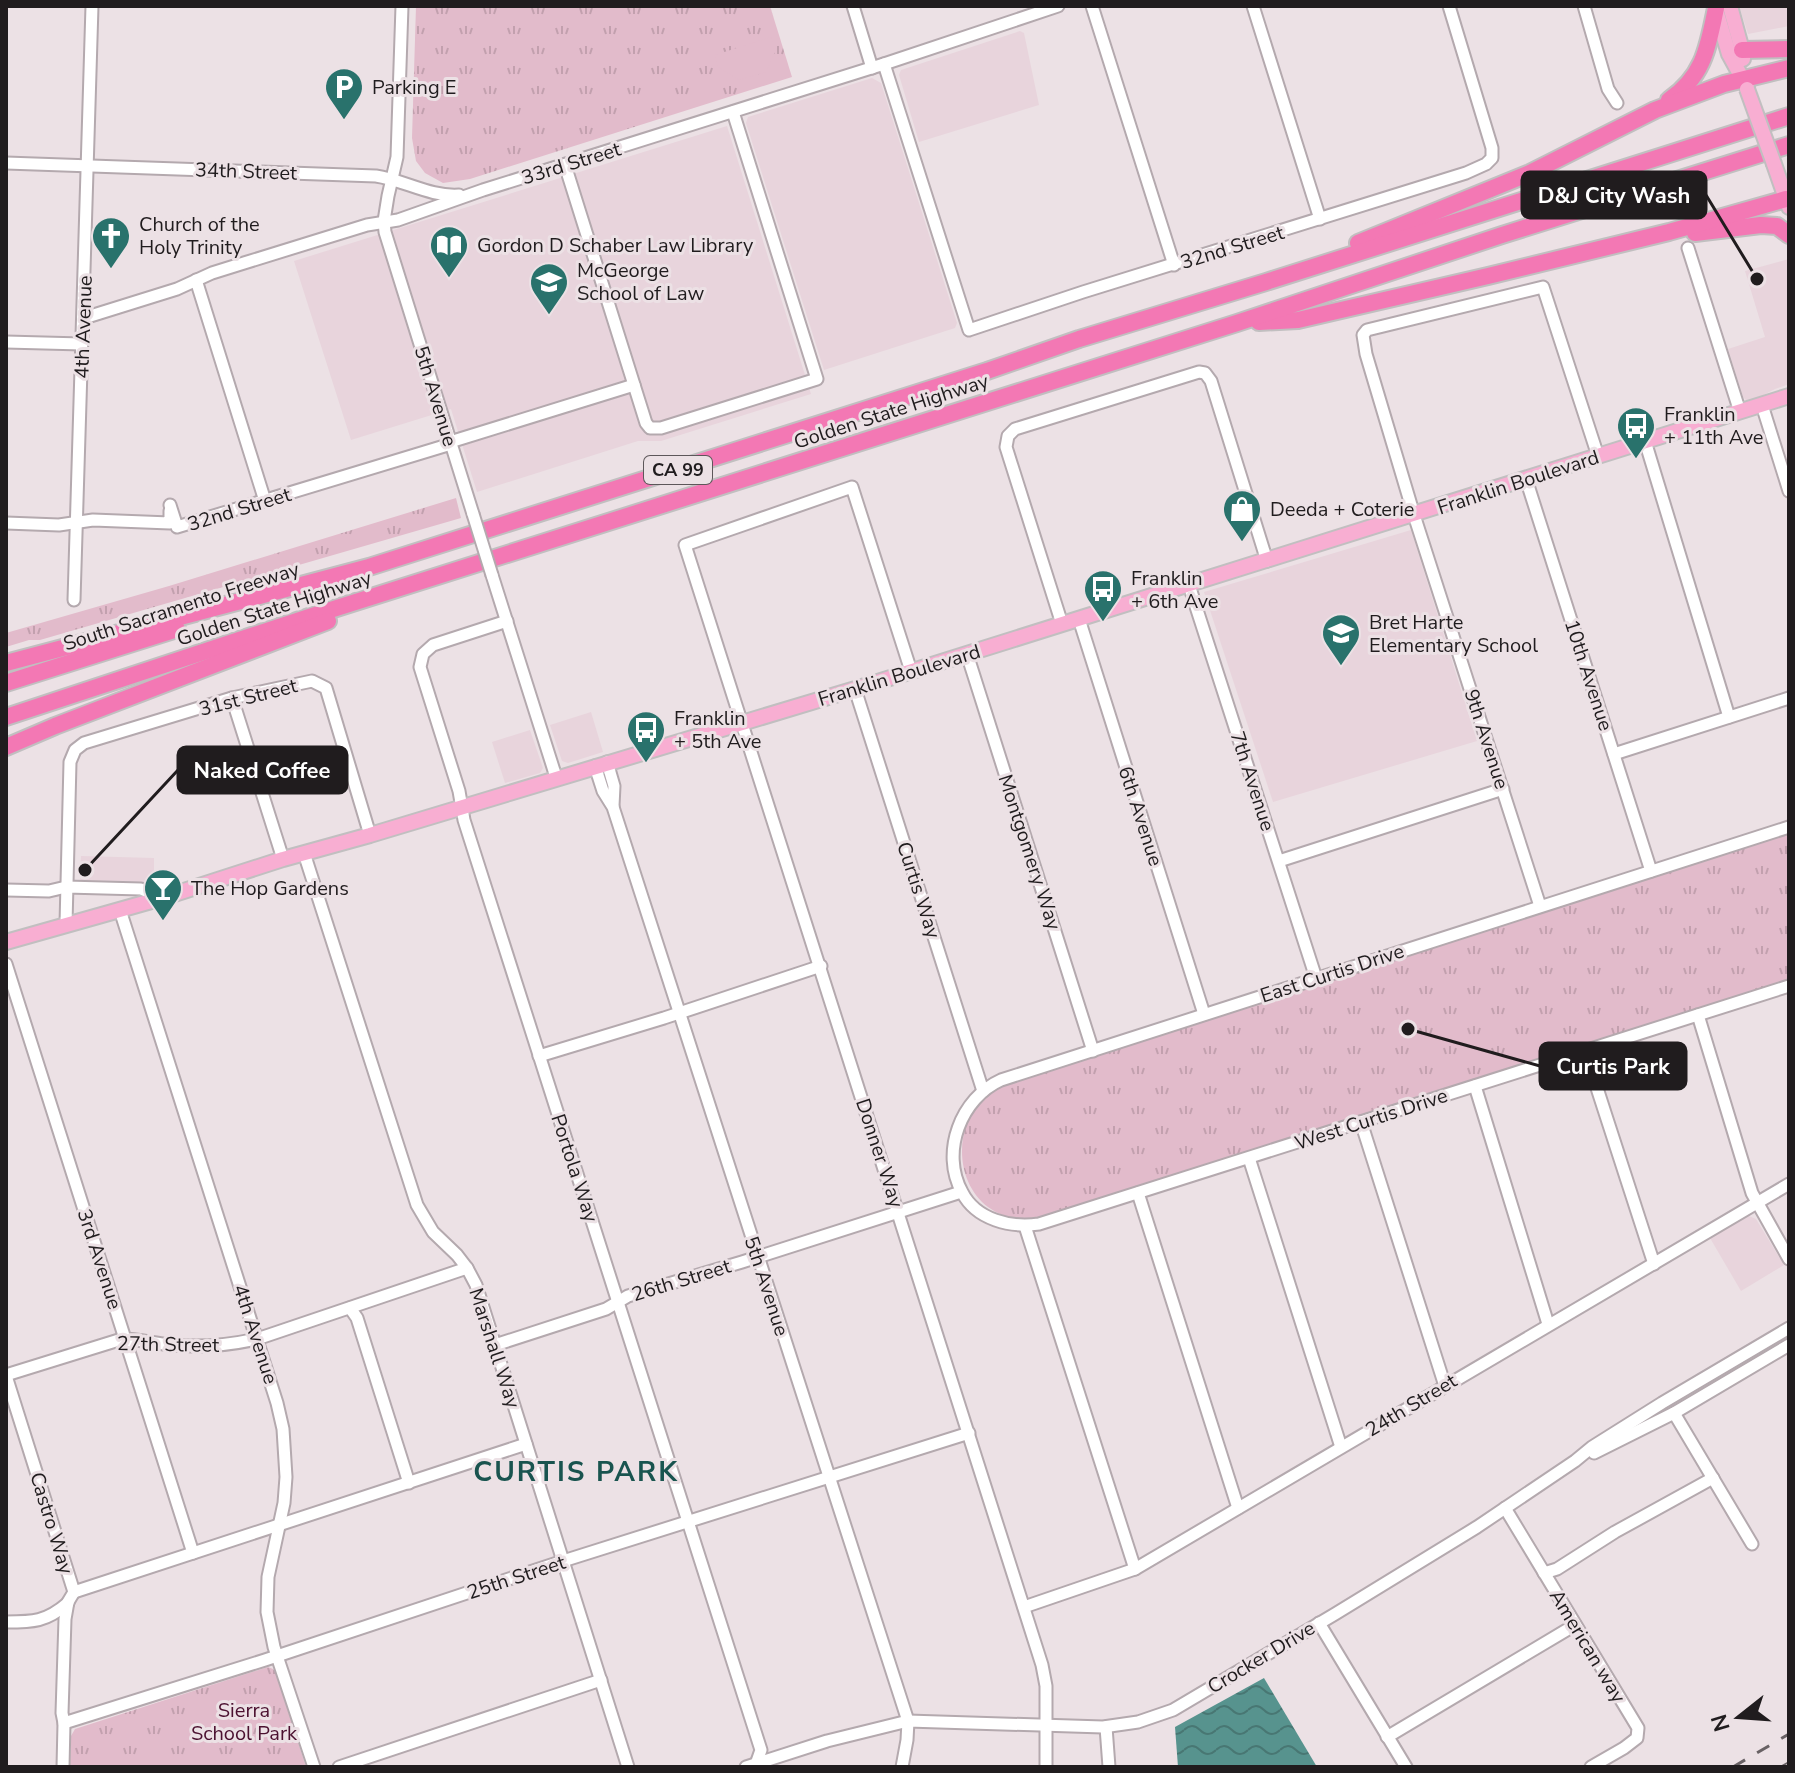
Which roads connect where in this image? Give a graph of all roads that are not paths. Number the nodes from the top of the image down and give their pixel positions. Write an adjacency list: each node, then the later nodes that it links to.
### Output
1 (92, 6): 23 (street, 4th Avenue)
2 (402, 6): 24 (street, 5th Avenue)
3 (853, 6): 13 (street)
4 (1058, 6): 10 (street, 33rd Street)
5 (1092, 6): 32 (street)
6 (1253, 6): 27 (street)
7 (1449, 6): 27 (street, 32nd Street)
8 (1584, 6): 16 (street)
9 (1720, 7): 12 (main road); 15 (main road); 17 (highway)
10 (1024, 11): 13 (street, 33rd Street)
11 (1789, 49): 12 (highway)
12 (1742, 50): 15 (main road)
13 (878, 66): 18 (street, 33rd Street); 32 (street, 32nd Street)
14 (1789, 68): 15 (highway)
15 (1746, 84): 17 (highway); 26 (main road, bridge)
16 (1617, 103)
17 (1655, 110): 34 (highway)
18 (733, 112): 22 (street, 33rd Street); 39 (street)
19 (1789, 116): 34 (highway, Golden State Highway / CA 99)
20 (1789, 145): 36 (highway, Golden State Highway / CA 99)
21 (6, 163): 23 (street, 34th Street)
22 (565, 165): 25 (street, 33rd Street); 39 (street)
23 (88, 166): 24 (street, 34th Street); 35 (street, 4th Avenue)
24 (392, 178): 25 (street, 34th Street); 28 (street, 5th Avenue)
25 (483, 190): 28 (street, 33rd Street)
26 (1786, 197): 29 (highway)
27 (1320, 219): 32 (street, 32nd Street)
28 (384, 221): 33 (street, 33rd Street); 44 (street, 5th Avenue)
29 (1669, 232): 30 (highway); 36 (highway)
30 (1789, 235)
31 (1688, 248): 42 (street)
32 (1174, 265)
33 (196, 280): 35 (street, 33rd Street); 48 (street)
34 (1266, 282): 53 (highway, Golden State Highway / CA 99)
35 (84, 318): 38 (street, 4th Avenue)
36 (1237, 323): 54 (highway, Golden State Highway / CA 99)
37 (6, 342): 38 (street)
38 (82, 344): 50 (street, 4th Avenue)
39 (634, 385): 44 (street, 32nd Street)
40 (1789, 396): 41 (main road, Franklin Boulevard)
41 (1762, 405): 42 (main road, Franklin Boulevard); 47 (street)
42 (1740, 412): 43 (main road, Franklin Boulevard)
43 (1645, 441): 45 (main road, Franklin Boulevard); 68 (street)
44 (450, 443): 48 (street, 32nd Street); 58 (street, 5th Avenue, bridge)
45 (1598, 456): 46 (main road, Franklin Boulevard); 49 (street, 9th Avenue)
46 (1526, 479): 49 (main road, Franklin Boulevard); 71 (street, 10th Avenue)
47 (1789, 491)
48 (265, 501): 50 (street, 32nd Street)
49 (1414, 515): 52 (main road, Franklin Boulevard); 74 (street, 9th Avenue)
50 (77, 522): 51 (street, 32nd Street); 56 (street, 4th Avenue)
51 (6, 523)
52 (1267, 561): 55 (main road, Franklin Boulevard); 59 (street)
53 (369, 567): 61 (highway, Golden State Highway); 63 (highway, South Sacramento Freeway)
54 (448, 573): 67 (highway, Golden State Highway / CA 99); 70 (highway)
55 (1189, 585): 57 (main road, Franklin Boulevard); 80 (street, 7th Avenue)
56 (74, 600)
57 (1079, 619): 59 (main road, Franklin Boulevard); 94 (street, 6th Avenue)
58 (507, 621): 73 (street, 5th Avenue); 75 (street, Portola Way)
59 (1062, 624): 60 (main road, Franklin Boulevard)
60 (967, 654): 62 (main road, Franklin Boulevard); 96 (street, Montgomery Way)
61 (6, 663)
62 (911, 671): 64 (main road, Franklin Boulevard); 69 (street, Donner Way)
63 (6, 683)
64 (855, 689): 69 (main road, Franklin Boulevard); 100 (street, Curtis Way)
65 (232, 698): 77 (street, 31st Street); 79 (street); 82 (street, 31st Street)
66 (1789, 698): 68 (street)
67 (6, 717)
68 (1729, 717): 71 (street)
69 (742, 722): 72 (main road, Franklin Boulevard); 90 (street, Donner Way)
70 (6, 747)
71 (1614, 754): 81 (street, 10th Avenue)
72 (601, 764): 73 (main road, Franklin Boulevard); 93 (street, 5th Avenue)
73 (556, 777): 75 (main road, Franklin Boulevard)
74 (1503, 789): 80 (street); 85 (street, 9th Avenue)
75 (461, 807): 77 (main road, Franklin Boulevard); 98 (street, Portola Way)
76 (1789, 827): 81 (street, East Curtis Drive)
77 (370, 835): 78 (main road, Franklin Boulevard)
78 (304, 853): 79 (main road, Franklin Boulevard); 112 (street, Marshall Way)
79 (283, 859): 84 (main road, Franklin Boulevard)
80 (1279, 861): 91 (street, 7th Avenue)
81 (1651, 871): 85 (street, East Curtis Drive)
82 (66, 887): 83 (street); 84 (street); 87 (street)
83 (6, 890)
84 (162, 898): 86 (main road, Franklin Boulevard)
85 (1540, 906): 91 (street, East Curtis Drive)
86 (120, 910): 87 (main road, Franklin Boulevard); 118 (street, 4th Avenue)
87 (66, 924): 88 (main road, Franklin Boulevard)
88 (6, 942)
89 (6, 964): 117 (street, 3rd Avenue)
90 (821, 966): 93 (street); 107 (street, Donner Way)
91 (1316, 978): 94 (street, East Curtis Drive)
92 (1789, 986): 95 (street, West Curtis Drive)
93 (679, 1013): 98 (street); 109 (street, 5th Avenue)
94 (1204, 1014): 96 (street, East Curtis Drive)
95 (1698, 1015): 97 (street, West Curtis Drive); 106 (street)
96 (1093, 1051): 100 (street, East Curtis Drive)
97 (1585, 1051): 99 (street, West Curtis Drive); 111 (street)
98 (539, 1056): 113 (street, Portola Way)
99 (1475, 1086): 101 (street, West Curtis Drive); 115 (street)
100 (983, 1091): 104 (street, East Curtis Drive)
101 (1361, 1122): 102 (street, West Curtis Drive); 122 (street)
102 (1249, 1158): 105 (street, West Curtis Drive); 126 (street)
103 (1789, 1184): 106 (street, 24th Street)
104 (961, 1192): 107 (street, 26th Street); 108 (street, West Curtis Drive)
105 (1138, 1193): 108 (street, West Curtis Drive); 131 (street)
106 (1757, 1203): 110 (street); 111 (street, 24th Street)
107 (899, 1211): 109 (street, 26th Street); 124 (street, Donner Way)
108 (1025, 1226): 138 (street)
109 (758, 1257): 113 (street, 26th Street); 128 (street, 5th Avenue)
110 (1789, 1259)
111 (1654, 1264): 115 (street, 24th Street)
112 (467, 1268): 114 (street, 27th Street); 119 (street, Marshall Way)
113 (617, 1302): 119 (street, 26th Street); 133 (street, Portola Way)
114 (350, 1308): 118 (street, 27th Street); 130 (street)
115 (1548, 1324): 122 (street, 24th Street)
116 (1789, 1328): 127 (street, Crocker Drive)
117 (126, 1339): 118 (street, 27th Street); 121 (street, 27th Street); 136 (street, 3rd Avenue)
118 (257, 1339): 134 (street, 4th Avenue)
119 (495, 1345): 125 (street, Marshall Way)
120 (1789, 1345): 123 (street, Crocker Drive)
121 (6, 1376): 140 (street, Castro Way)
122 (1445, 1386): 126 (street, 24th Street)
123 (1674, 1413): 127 (street, Crocker Drive); 129 (street)
124 (969, 1433): 128 (street, 25th Street); 141 (street, Donner Way)
125 (526, 1444): 130 (street); 137 (street, Marshall Way)
126 (1341, 1447): 131 (street, 24th Street)
127 (1575, 1461): 132 (street, Crocker Drive)
128 (829, 1477): 133 (street, 25th Street); 147 (street, 5th Avenue)
129 (1713, 1478): 135 (street); 139 (street)
130 (409, 1483): 134 (street)
131 (1238, 1508): 138 (street, 24th Street)
132 (1505, 1508): 139 (street, American way); 143 (street, Crocker Drive)
133 (687, 1522): 137 (street, 25th Street); 152 (street, Portola Way)
134 (280, 1525): 136 (street); 145 (street, 4th Avenue)
135 (1752, 1544)
136 (193, 1553): 140 (street)
137 (563, 1561): 145 (street, 25th Street); 146 (street, Marshall Way)
138 (1135, 1569): 141 (street, 24th Street)
139 (1544, 1573): 144 (street, American way)
140 (71, 1597): 142 (street); 148 (street, Castro Way)
141 (1024, 1607): 149 (street, Donner Way)
142 (6, 1622)
143 (1319, 1623): 150 (street, Crocker Drive); 151 (street)
144 (1575, 1625): 151 (street); 161 (street, American way)
145 (277, 1656): 148 (street, 25th Street); 154 (street, 4th Avenue)
146 (601, 1680): 155 (street); 156 (street, Marshall Way)
147 (908, 1721): 149 (street, Crocker Drive); 152 (street); 157 (street, 5th Avenue)
148 (64, 1723): 153 (street, Castro Way)
149 (1046, 1727): 150 (street, Crocker Drive); 158 (street, Donner Way)
150 (1106, 1727): 159 (street)
151 (1387, 1737): 160 (street)
152 (753, 1766)
153 (63, 1767)
154 (314, 1767)
155 (339, 1767)
156 (628, 1767)
157 (902, 1767)
158 (1046, 1767)
159 (1109, 1767)
160 (1406, 1767)
161 (1591, 1767)

